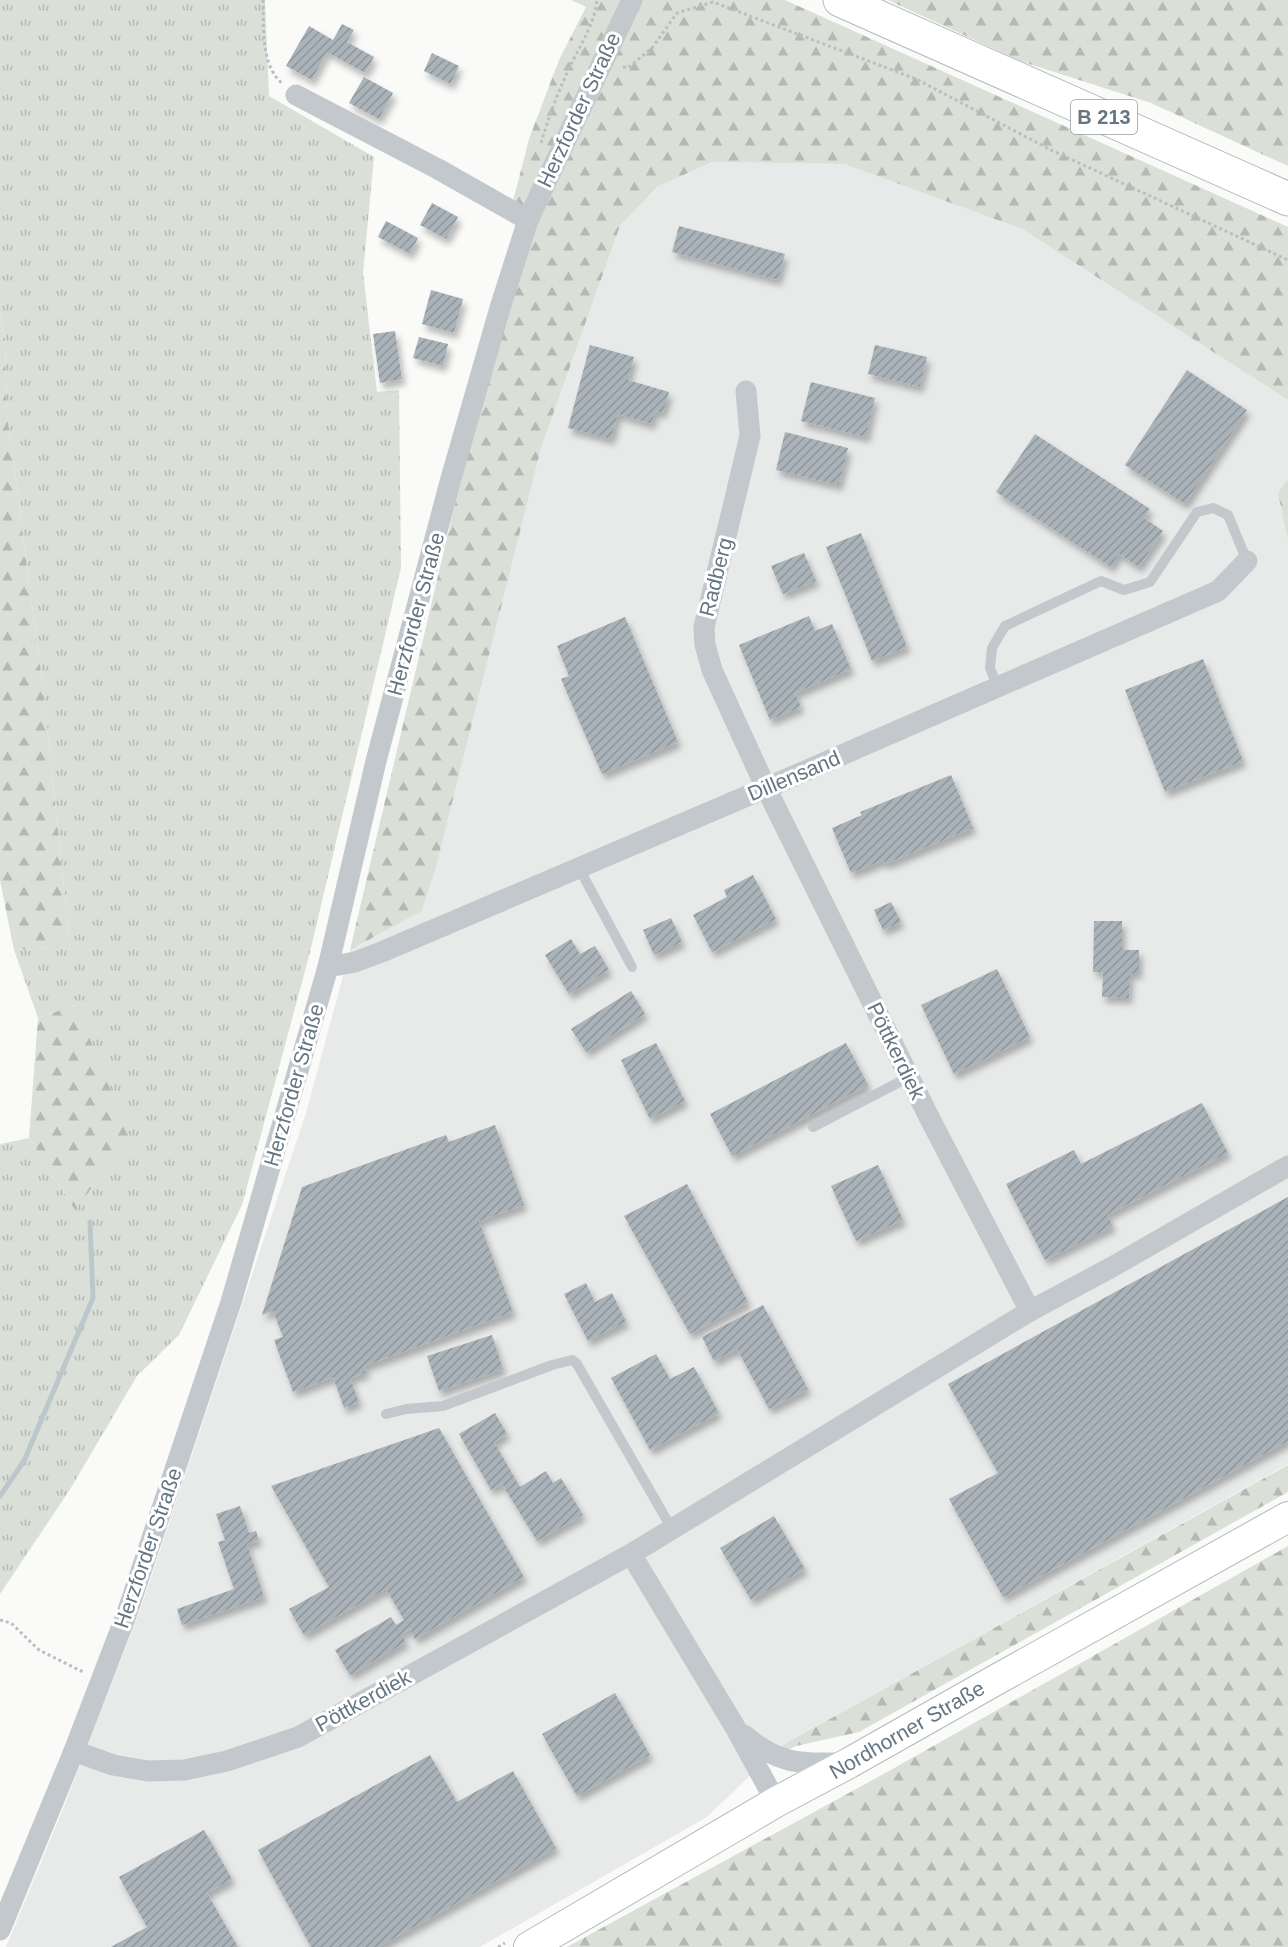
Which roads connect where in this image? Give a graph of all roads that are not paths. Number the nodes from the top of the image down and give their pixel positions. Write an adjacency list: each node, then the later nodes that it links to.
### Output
1 (632, 0): 5 (street, Herzforder Straße)
2 (840, 0): 4 (main road, B 213)
3 (296, 95): 5 (street)
4 (1288, 199)
5 (528, 220): 12 (street, Herzforder Straße)
6 (746, 391): 9 (street, Radberg)
7 (1247, 561): 8 (street, Dillensand); 8 (lane)
8 (998, 688): 9 (street, Dillensand)
9 (766, 788): 10 (street, Dillensand); 13 (street, Pöttkerdiek)
10 (579, 868): 11 (lane); 12 (street, Dillensand)
11 (632, 967)
12 (328, 968): 22 (street, Herzforder Straße)
13 (909, 1077): 14 (lane); 16 (street, Pöttkerdiek)
14 (813, 1127)
15 (1288, 1166): 16 (street, Pöttkerdiek)
16 (1030, 1311): 19 (street, Pöttkerdiek)
17 (386, 1414): 19 (lane)
18 (1288, 1517): 23 (main road, Nordhorner Straße)
19 (672, 1529): 20 (street, Pöttkerdiek)
20 (631, 1554): 21 (street); 22 (street, Pöttkerdiek)
21 (735, 1727): 23 (street); 24 (street)
22 (74, 1750): 25 (street, Herzforder Straße)
23 (849, 1763): 24 (main road, Nordhorner Straße)
24 (776, 1802): 26 (main road, Nordhorner Straße)
25 (0, 1929)
26 (529, 1947)

